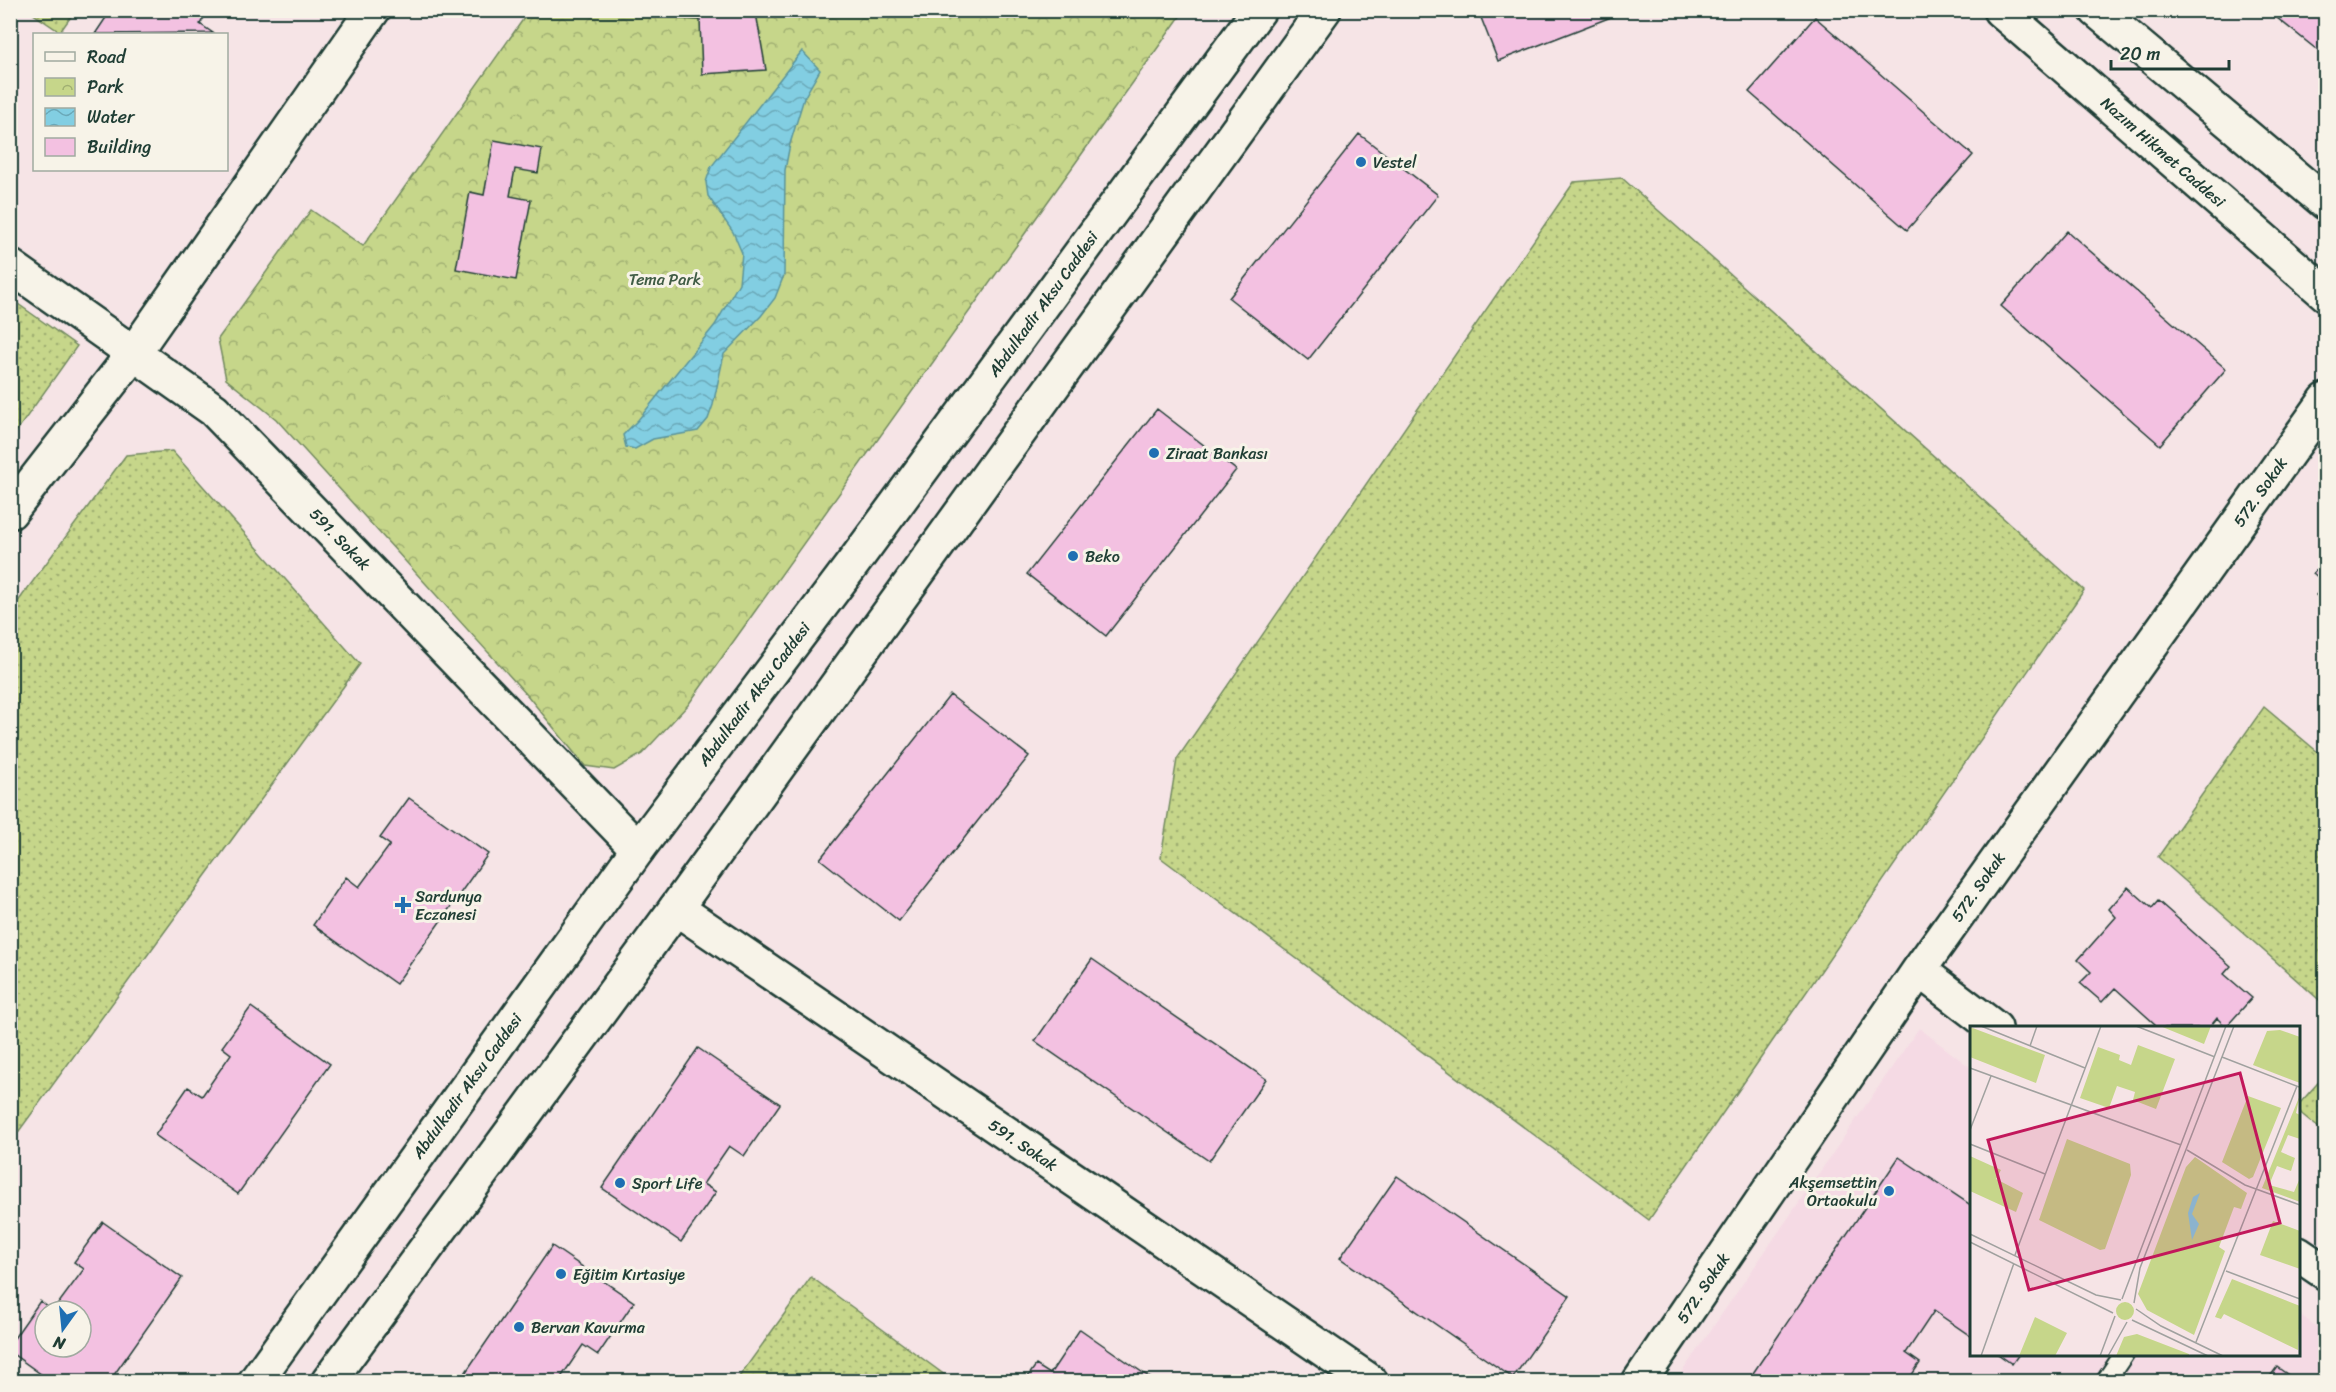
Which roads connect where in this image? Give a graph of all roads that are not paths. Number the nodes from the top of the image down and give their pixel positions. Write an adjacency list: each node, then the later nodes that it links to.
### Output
1 (373, 10): 9 (main road)
2 (1258, 10): 12 (main road, Abdulkadir Aksu Caddesi)
3 (1324, 10): 13 (main road)
4 (2000, 10): 8 (main road, Nazım Hikmet Caddesi)
5 (2096, 10): 6 (main road)
6 (2325, 203)
7 (10, 266): 9 (main road, 591. Sokak)
8 (2325, 294)
9 (133, 354): 11 (main road); 12 (main road, 591. Sokak)
10 (2325, 400): 14 (main road, 572. Sokak)
11 (10, 512)
12 (638, 849): 19 (main road, Abdulkadir Aksu Caddesi)
13 (676, 908): 20 (main road); 21 (main road, 591. Sokak)
14 (1919, 970): 15 (main road); 22 (main road, 572. Sokak)
15 (1992, 1026)
16 (2300, 1255): 17 (main road)
17 (2325, 1274)
18 (2123, 1356): 23 (lane)
19 (255, 1382)
20 (328, 1382)
21 (1371, 1382)
22 (1639, 1382)
23 (2105, 1382)

